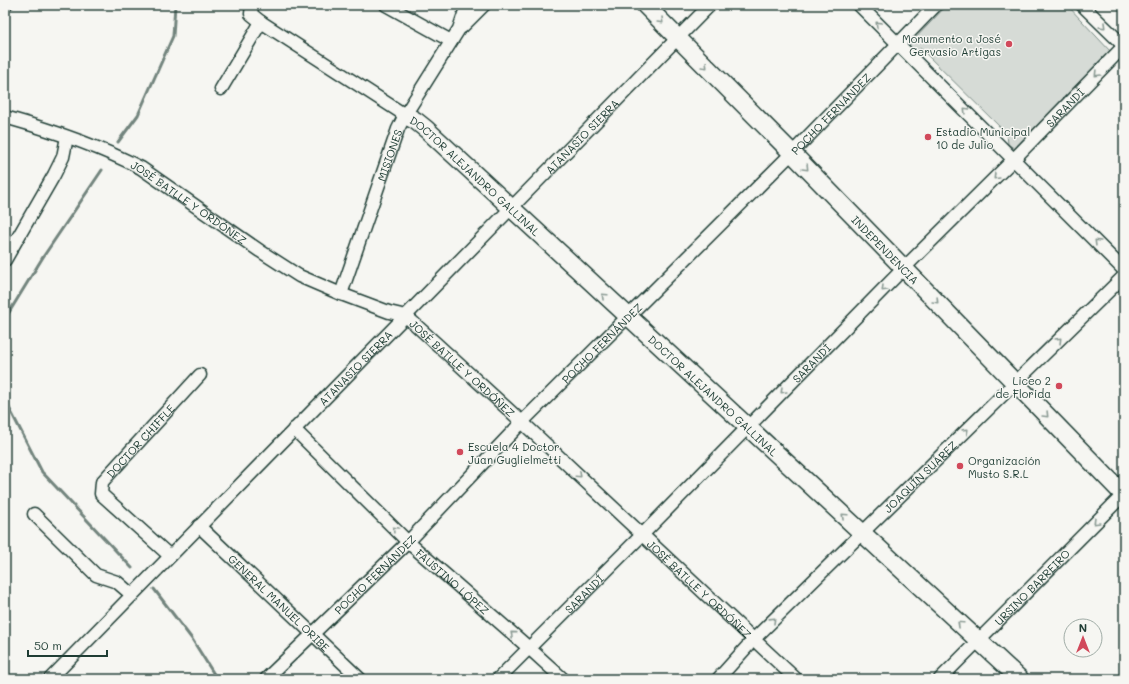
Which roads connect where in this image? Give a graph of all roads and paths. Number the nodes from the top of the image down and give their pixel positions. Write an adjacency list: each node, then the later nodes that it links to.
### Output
1 (252, 5): 10 (street)
2 (386, 5): 13 (street)
3 (467, 5): 11 (street, MISIONES)
4 (484, 5): 11 (street)
5 (645, 5): 12 (street, INDEPENDENCIA, one-way to 12)
6 (710, 5): 12 (street, ATANASIO SIERRA)
7 (859, 5): 14 (street, one-way to 7)
8 (936, 5): 14 (street, POCHO FERNÁNDEZ)
9 (1082, 5): 15 (street, one-way to 15)
10 (261, 22): 16 (street); 17 (street)
11 (459, 29): 13 (street, MISIONES)
12 (678, 38): 20 (street, INDEPENDENCIA, one-way to 20); 22 (street, ATANASIO SIERRA)
13 (451, 41): 17 (street, MISIONES)
14 (898, 43): 20 (street, POCHO FERNÁNDEZ); 21 (street, one-way to 14)
15 (1124, 46): 21 (street, SARANDÍ, one-way to 21)
16 (221, 89)
17 (405, 115): 22 (street, DOCTOR ALEJANDRO GALLINAL); 27 (street, MISIONES)
18 (5, 117): 19 (street, JOSÉ BATLLE Y ORDÓÑEZ)
19 (67, 137): 23 (street); 27 (street, JOSÉ BATLLE Y ORDÓÑEZ)
20 (792, 153): 24 (street, INDEPENDENCIA, one-way to 24); 29 (street, POCHO FERNÁNDEZ)
21 (1014, 159): 24 (street, SARANDÍ, one-way to 24); 25 (street, one-way to 21)
22 (511, 209): 28 (street, ATANASIO SIERRA); 29 (street, DOCTOR ALEJANDRO GALLINAL, one-way to 22)
23 (5, 260)
24 (904, 268): 31 (street, INDEPENDENCIA, one-way to 31); 33 (street, SARANDÍ, one-way to 33)
25 (1124, 270)
26 (1124, 276): 31 (street, JOAQUÍN SUÁREZ, one-way to 26)
27 (341, 294): 28 (street, JOSÉ BATLLE Y ORDÓÑEZ)
28 (406, 316): 32 (street, JOSÉ BATLLE Y ORDÓÑEZ); 34 (street, ATANASIO SIERRA)
29 (628, 318): 32 (street, POCHO FERNÁNDEZ); 33 (street, DOCTOR ALEJANDRO GALLINAL)
30 (200, 376): 41 (street, DOCTOR CHIFFLE)
31 (1016, 384): 35 (street, INDEPENDENCIA, one-way to 35); 38 (street, JOAQUÍN SUÁREZ, one-way to 31)
32 (522, 422): 39 (street, JOSÉ BATLLE Y ORDÓÑEZ, one-way to 39); 40 (street, POCHO FERNÁNDEZ)
33 (747, 427): 38 (street, DOCTOR ALEJANDRO GALLINAL, one-way to 33); 39 (street, SARANDÍ)
34 (294, 429): 37 (street, ATANASIO SIERRA); 40 (street, FAUSTINO LÓPEZ, one-way to 34)
35 (1124, 495): 45 (street, URSINO BARREIRO, one-way to 45)
36 (34, 514): 42 (street)
37 (199, 526): 41 (street, ATANASIO SIERRA); 43 (street, GENERAL MANUEL ORIBE)
38 (862, 533): 44 (street, JOAQUÍN SUÁREZ, one-way to 38); 45 (street, DOCTOR ALEJANDRO GALLINAL, one-way to 38)
39 (642, 535): 44 (street, JOSÉ BATLLE Y ORDÓÑEZ); 46 (street, SARANDÍ)
40 (408, 542): 43 (street, POCHO FERNÁNDEZ); 46 (street, FAUSTINO LÓPEZ, one-way to 40)
41 (170, 556): 42 (street, ATANASIO SIERRA)
42 (132, 595): 47 (street, ATANASIO SIERRA)
43 (313, 634): 48 (street, POCHO FERNÁNDEZ); 49 (street, GENERAL MANUEL ORIBE)
44 (754, 639): 52 (street, JOAQUÍN SUÁREZ); 53 (street, JOSÉ BATLLE Y ORDÓÑEZ)
45 (978, 641): 54 (street, URSINO BARREIRO); 55 (street, DOCTOR ALEJANDRO GALLINAL)
46 (529, 648): 50 (street, SARANDÍ); 51 (street, FAUSTINO LÓPEZ)
47 (50, 679)
48 (266, 679)
49 (360, 679)
50 (498, 679)
51 (563, 679)
52 (718, 679)
53 (796, 679)
54 (940, 679)
55 (1020, 679)

